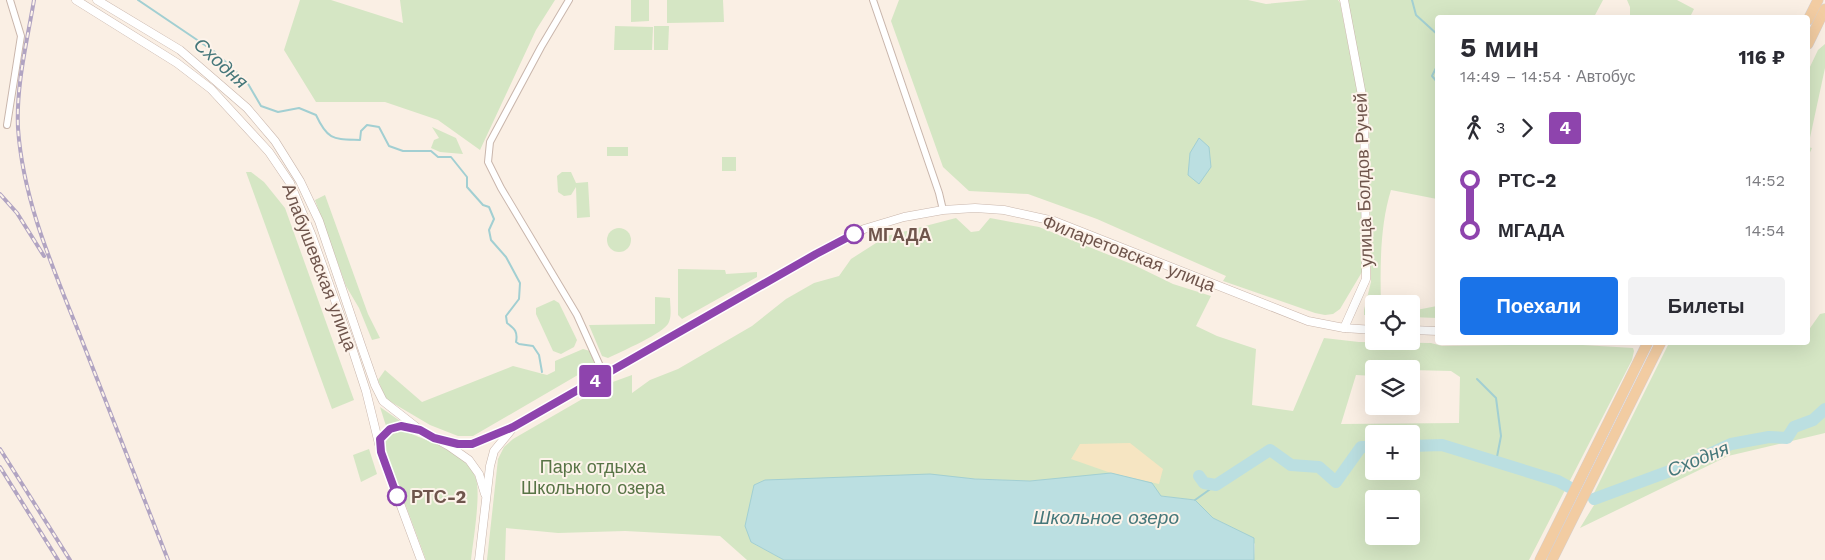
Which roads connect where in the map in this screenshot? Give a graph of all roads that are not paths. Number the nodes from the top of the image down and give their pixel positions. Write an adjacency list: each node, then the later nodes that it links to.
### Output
1 (10, 0): 11 (street)
2 (76, 0): 25 (street, Алабушевская улица)
3 (97, 0): 23 (street, Алабушевская улица)
4 (569, 0): 21 (street)
5 (873, 0): 12 (street)
6 (1344, 0): 13 (street, улица Болдов Ручей)
7 (1818, 0): 9 (main road)
8 (1825, 9): 10 (main road)
9 (1810, 16)
10 (1810, 40)
11 (8, 125)
12 (943, 210): 13 (street, Филаретовская улица); 21 (street, Филаретовская улица)
13 (1344, 328): 14 (street, Филаретовская улица)
14 (1365, 329)
15 (1420, 330): 16 (street)
16 (1435, 331)
17 (1642, 345): 20 (street)
18 (1646, 345): 20 (main road)
19 (1660, 345): 30 (main road)
20 (1639, 360): 29 (main road)
21 (604, 375): 22 (street, Филаретовская улица)
22 (513, 427): 24 (street, Филаретовская улица); 26 (street, Филаретовская улица)
23 (420, 430): 24 (street, Алабушевская улица); 25 (street, Алабушевская улица)
24 (434, 438): 26 (street, Алабушевская улица)
25 (381, 452): 27 (street, Алабушевская улица)
26 (486, 494): 28 (street, Алабушевская улица)
27 (421, 560)
28 (479, 560)
29 (1540, 560)
30 (1552, 560)

